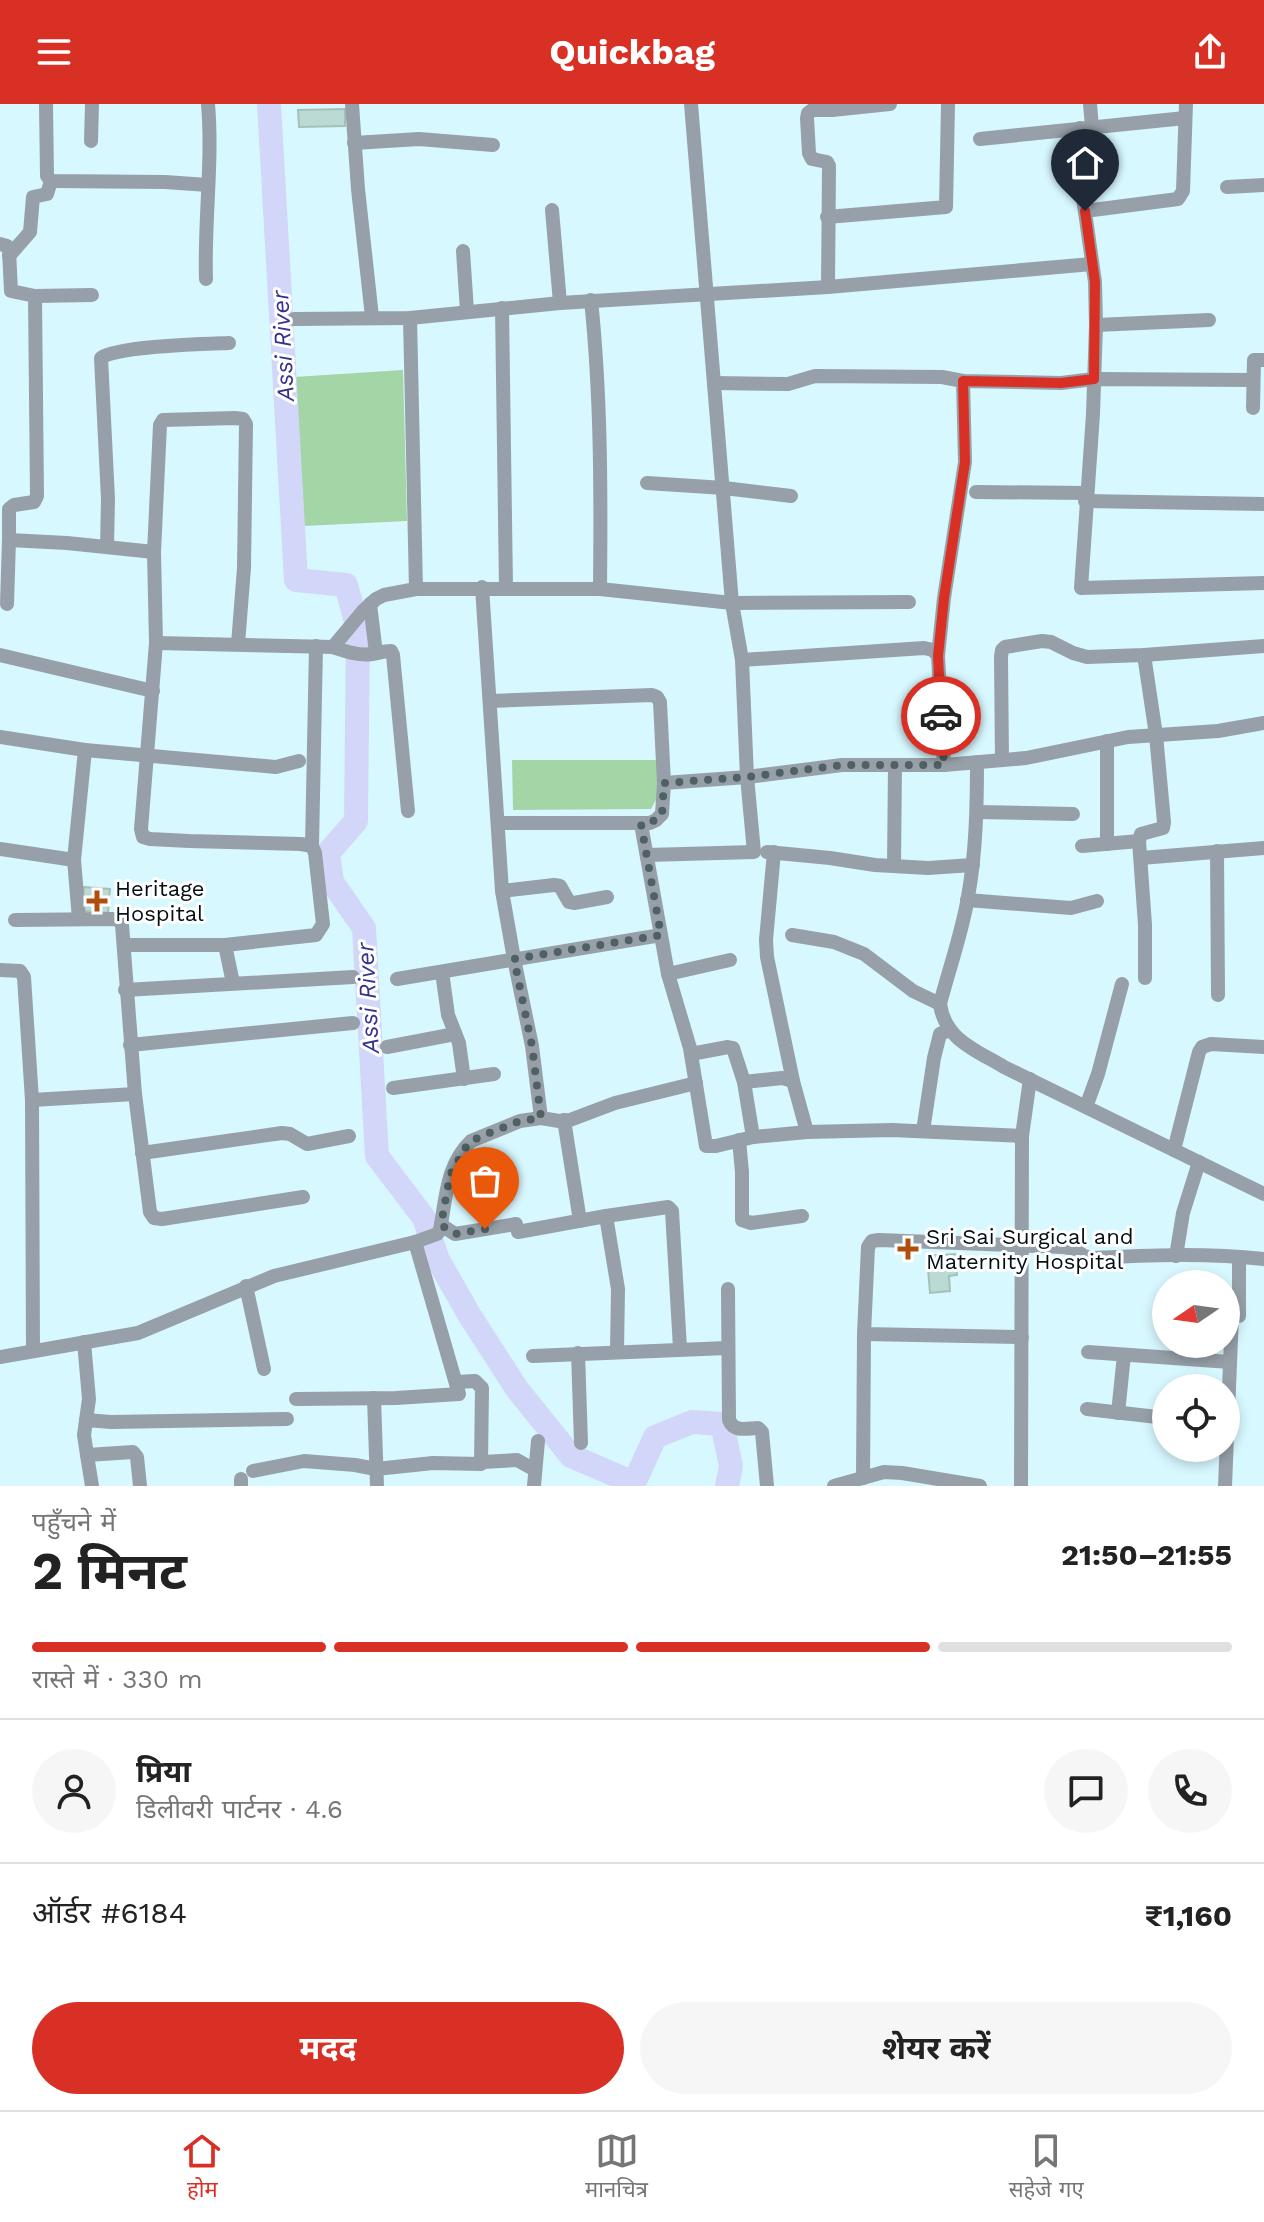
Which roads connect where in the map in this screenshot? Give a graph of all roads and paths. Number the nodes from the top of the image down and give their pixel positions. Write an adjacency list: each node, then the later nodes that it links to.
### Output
1 (46, 104): 16 (street)
2 (92, 104): 13 (street)
3 (208, 104): 17 (street)
4 (352, 104): 14 (street)
5 (691, 104): 29 (street)
6 (890, 104): 9 (street)
7 (948, 104): 22 (street)
8 (1090, 104): 11 (street)
9 (831, 107): 22 (street)
10 (1185, 111): 11 (street); 21 (street)
11 (1086, 127): 12 (street); 21 (street)
12 (980, 139)
13 (91, 141)
14 (354, 143): 15 (street); 35 (street)
15 (493, 145)
16 (51, 181): 17 (street); 23 (street)
17 (208, 185): 26 (street)
18 (1264, 185): 19 (street)
19 (1227, 187)
20 (552, 210): 32 (street)
21 (1085, 211): 25 (street)
22 (827, 217): 27 (street)
23 (4, 250): 30 (street)
24 (463, 251): 34 (street)
25 (1092, 264): 27 (street); 39 (street)
26 (206, 279)
27 (828, 287): 29 (street)
28 (92, 295): 30 (street)
29 (707, 295): 31 (street); 45 (street)
30 (35, 296): 53 (street)
31 (591, 300): 32 (street); 60 (street)
32 (560, 303): 33 (street)
33 (502, 308): 34 (street); 58 (street)
34 (467, 311): 36 (street)
35 (372, 317): 36 (street); 37 (street)
36 (410, 318): 59 (street)
37 (294, 319)
38 (1209, 320): 39 (street)
39 (1096, 325): 42 (street)
40 (229, 343): 54 (street)
41 (1264, 360): 43 (street)
42 (1094, 379): 43 (street); 44 (street); 51 (street)
43 (1253, 380): 46 (street)
44 (963, 381): 45 (street); 73 (street)
45 (714, 383): 48 (street)
46 (1253, 408)
47 (647, 483): 48 (street)
48 (724, 488): 50 (street); 62 (street)
49 (976, 492): 51 (street)
50 (791, 496)
51 (1086, 497): 52 (street); 56 (street)
52 (1264, 504)
53 (9, 540): 54 (street); 63 (street)
54 (107, 547): 55 (street)
55 (154, 552): 66 (street); 67 (street)
56 (1264, 583)
57 (482, 587): 58 (street); 59 (street); 76 (street)
58 (506, 587): 60 (street)
59 (416, 589): 64 (street)
60 (600, 589): 62 (street)
61 (909, 602): 62 (street)
62 (732, 603): 74 (street)
63 (7, 604)
64 (366, 607): 65 (street); 70 (street)
65 (338, 642): 68 (street); 70 (street)
66 (156, 643): 67 (street); 75 (street)
67 (238, 644): 68 (street)
68 (316, 646): 97 (street)
69 (1264, 646): 72 (street)
70 (372, 654): 90 (street)
71 (0, 655): 75 (street)
72 (1144, 655): 78 (street); 83 (street)
73 (938, 656): 74 (street); 87 (street)
74 (742, 660): 88 (street)
75 (153, 691): 82 (street)
76 (491, 701): 89 (street); 93 (street)
77 (1264, 723): 78 (street)
78 (1156, 735): 80 (street); 95 (street)
79 (0, 737): 81 (street)
80 (1107, 741): 83 (street); 96 (street)
81 (85, 750): 82 (street); 106 (street)
82 (148, 755): 84 (street); 97 (street)
83 (1002, 760): 85 (street)
84 (299, 761)
85 (977, 762): 87 (street); 91 (street)
86 (895, 765): 87 (street); 88 (street); 108 (street)
87 (944, 765)
88 (747, 777): 89 (street); 102 (street)
89 (664, 783): 94 (street)
90 (408, 811)
91 (977, 812): 92 (street); 107 (street)
92 (1073, 814)
93 (498, 823): 94 (street); 109 (street)
94 (641, 824): 104 (street)
95 (1139, 841): 96 (street); 105 (street)
96 (1107, 844): 98 (street)
97 (312, 846): 118 (street)
98 (1082, 846)
99 (1264, 848): 101 (street)
100 (0, 849): 106 (street)
101 (1217, 851): 105 (street); 130 (street)
102 (754, 852): 103 (street); 104 (street)
103 (774, 852): 108 (street); 142 (street)
104 (647, 855): 115 (street)
105 (1141, 858): 125 (street)
106 (74, 860): 113 (street)
107 (973, 865): 108 (street); 111 (street)
108 (894, 866)
109 (502, 891): 110 (street); 119 (street)
110 (607, 897)
111 (967, 900): 112 (street); 131 (street)
112 (1097, 901)
113 (79, 919): 114 (street); 117 (street)
114 (15, 920)
115 (661, 935): 119 (street); 123 (street)
116 (792, 935): 131 (street)
117 (124, 945): 118 (street); 129 (street)
118 (225, 945): 127 (street)
119 (514, 959): 122 (street); 149 (street)
120 (730, 960): 123 (street)
121 (0, 970): 147 (street)
122 (442, 972): 126 (street); 134 (street)
123 (668, 974): 138 (street)
124 (353, 977): 127 (street)
125 (1145, 978)
126 (397, 979)
127 (233, 983): 129 (street)
128 (1122, 984): 148 (street)
129 (125, 990): 135 (street)
130 (1218, 995)
131 (940, 1004): 133 (street)
132 (353, 1023): 135 (street)
133 (949, 1030): 141 (street); 151 (street)
134 (455, 1034): 136 (street); 140 (street)
135 (130, 1045): 146 (street)
136 (387, 1047)
137 (1264, 1047): 156 (street)
138 (691, 1054): 143 (street); 144 (street)
139 (494, 1074): 140 (street)
140 (464, 1079): 145 (street)
141 (1030, 1079): 148 (street); 154 (street)
142 (793, 1081): 143 (street); 152 (street)
143 (744, 1082): 155 (street)
144 (696, 1083): 150 (street); 155 (street)
145 (393, 1088)
146 (135, 1094): 147 (street); 157 (street)
147 (32, 1100): 177 (street)
148 (1086, 1107): 156 (street)
149 (541, 1118): 150 (street); 164 (street)
150 (564, 1120): 163 (street)
151 (923, 1131): 152 (street); 154 (street)
152 (807, 1132): 155 (street)
153 (349, 1136): 157 (street)
154 (1022, 1136): 166 (street)
155 (746, 1139): 162 (street)
156 (1174, 1150): 158 (street)
157 (142, 1153): 160 (street)
158 (1199, 1162): 159 (street); 167 (street)
159 (1264, 1194)
160 (303, 1197)
161 (606, 1216): 163 (street); 175 (street); 178 (street)
162 (802, 1216)
163 (580, 1221): 164 (street)
164 (439, 1230): 165 (street)
165 (418, 1241): 170 (street); 187 (street)
166 (1022, 1244): 167 (street); 172 (street); 173 (street)
167 (1176, 1256): 168 (street)
168 (1239, 1257): 169 (street); 184 (street)
169 (1264, 1259)
170 (246, 1286): 174 (street); 185 (street)
171 (728, 1289): 176 (street)
172 (864, 1334): 173 (street); 202 (street)
173 (1022, 1337): 211 (street)
174 (84, 1342): 177 (street); 194 (street)
175 (680, 1348): 176 (street); 178 (street)
176 (727, 1348): 208 (street)
177 (33, 1350): 183 (street)
178 (617, 1351): 180 (street)
179 (1088, 1352): 181 (street)
180 (578, 1353): 182 (street); 196 (street)
181 (1124, 1355): 184 (street); 191 (street)
182 (533, 1356)
183 (0, 1357)
184 (1230, 1362): 186 (street)
185 (264, 1369)
186 (1229, 1374)
187 (457, 1382): 188 (street); 198 (street)
188 (374, 1398): 189 (street); 200 (street)
189 (296, 1399)
190 (1087, 1409): 191 (street)
191 (1118, 1413): 192 (street)
192 (1152, 1417)
193 (287, 1419): 194 (street)
194 (86, 1420): 197 (street)
195 (538, 1441): 201 (street)
196 (581, 1443)
197 (87, 1455): 204 (street); 205 (street)
198 (483, 1462): 200 (street); 201 (street)
199 (1226, 1462): 212 (street)
200 (376, 1469): 203 (street); 206 (street)
201 (535, 1470): 207 (street)
202 (863, 1478): 209 (street); 210 (street)
203 (245, 1479)
204 (92, 1486)
205 (140, 1486)
206 (377, 1486)
207 (534, 1486)
208 (767, 1486)
209 (834, 1486)
210 (980, 1486)
211 (1021, 1486)
212 (1225, 1486)

